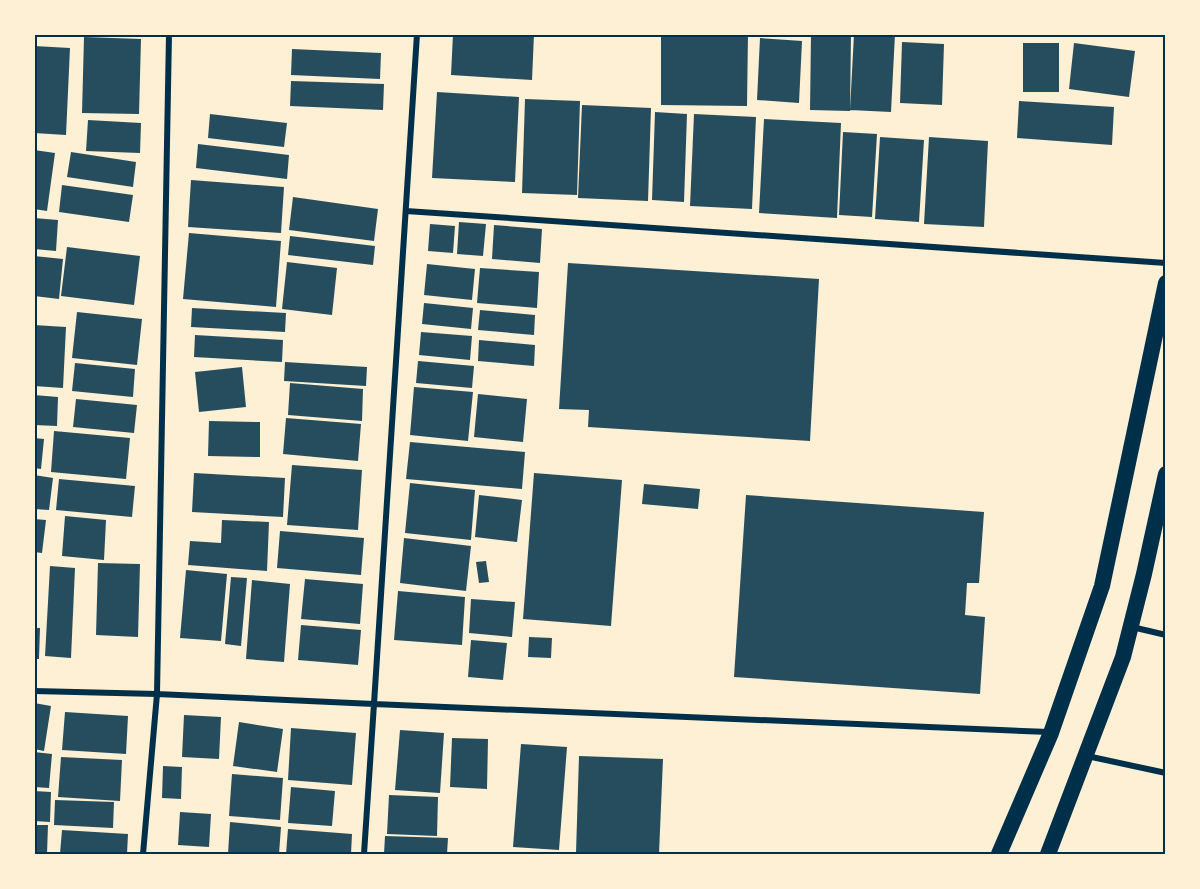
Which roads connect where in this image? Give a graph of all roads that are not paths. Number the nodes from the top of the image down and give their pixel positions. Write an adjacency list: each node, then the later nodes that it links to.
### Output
1 (169, 34): 10 (street)
2 (417, 34): 3 (street)
3 (406, 211): 4 (street); 11 (street)
4 (1166, 263)
5 (1166, 283): 12 (highway)
6 (1166, 474): 7 (highway)
7 (1131, 626): 8 (street); 13 (highway)
8 (1166, 635)
9 (34, 691): 10 (street)
10 (157, 694): 11 (street); 15 (street)
11 (374, 704): 12 (street); 16 (street)
12 (1051, 733): 17 (highway)
13 (1086, 756): 14 (street); 18 (highway)
14 (1166, 773)
15 (143, 855)
16 (364, 855)
17 (999, 855)
18 (1048, 855)

